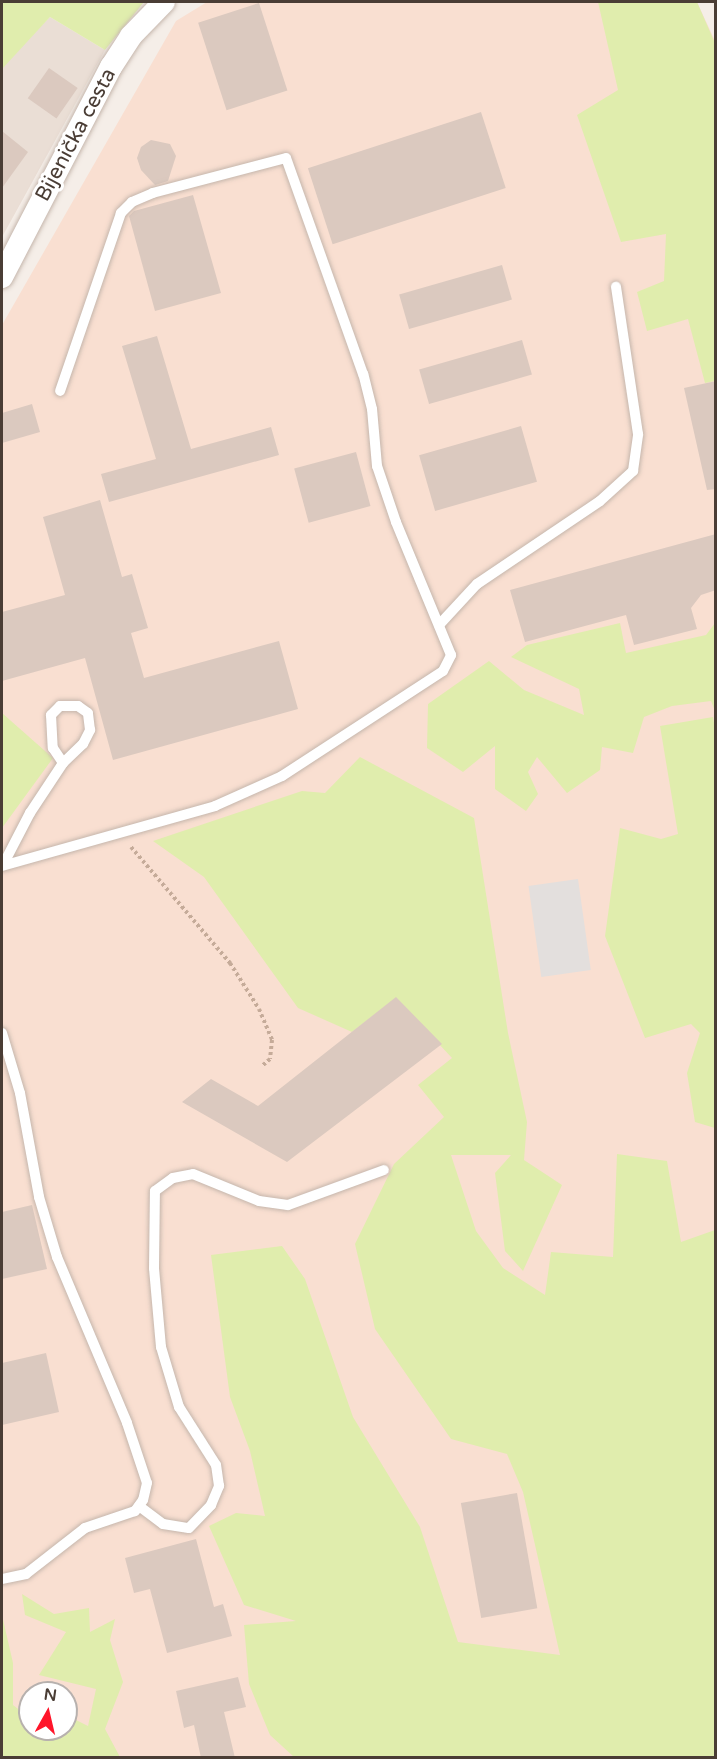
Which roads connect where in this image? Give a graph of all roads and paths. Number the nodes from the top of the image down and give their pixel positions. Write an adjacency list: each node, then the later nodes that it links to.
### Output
1 (164, 2): 2 (street, Bijenička cesta)
2 (2, 277)
3 (616, 287): 5 (lane)
4 (60, 391): 5 (lane)
5 (439, 625): 7 (lane)
6 (63, 763): 6 (lane); 8 (lane)
7 (122, 834): 8 (lane); 10 (path)
8 (2, 866)
9 (2, 1034): 12 (lane)
10 (262, 1066)
11 (384, 1170): 12 (lane)
12 (139, 1506): 13 (lane)
13 (2, 1579)

